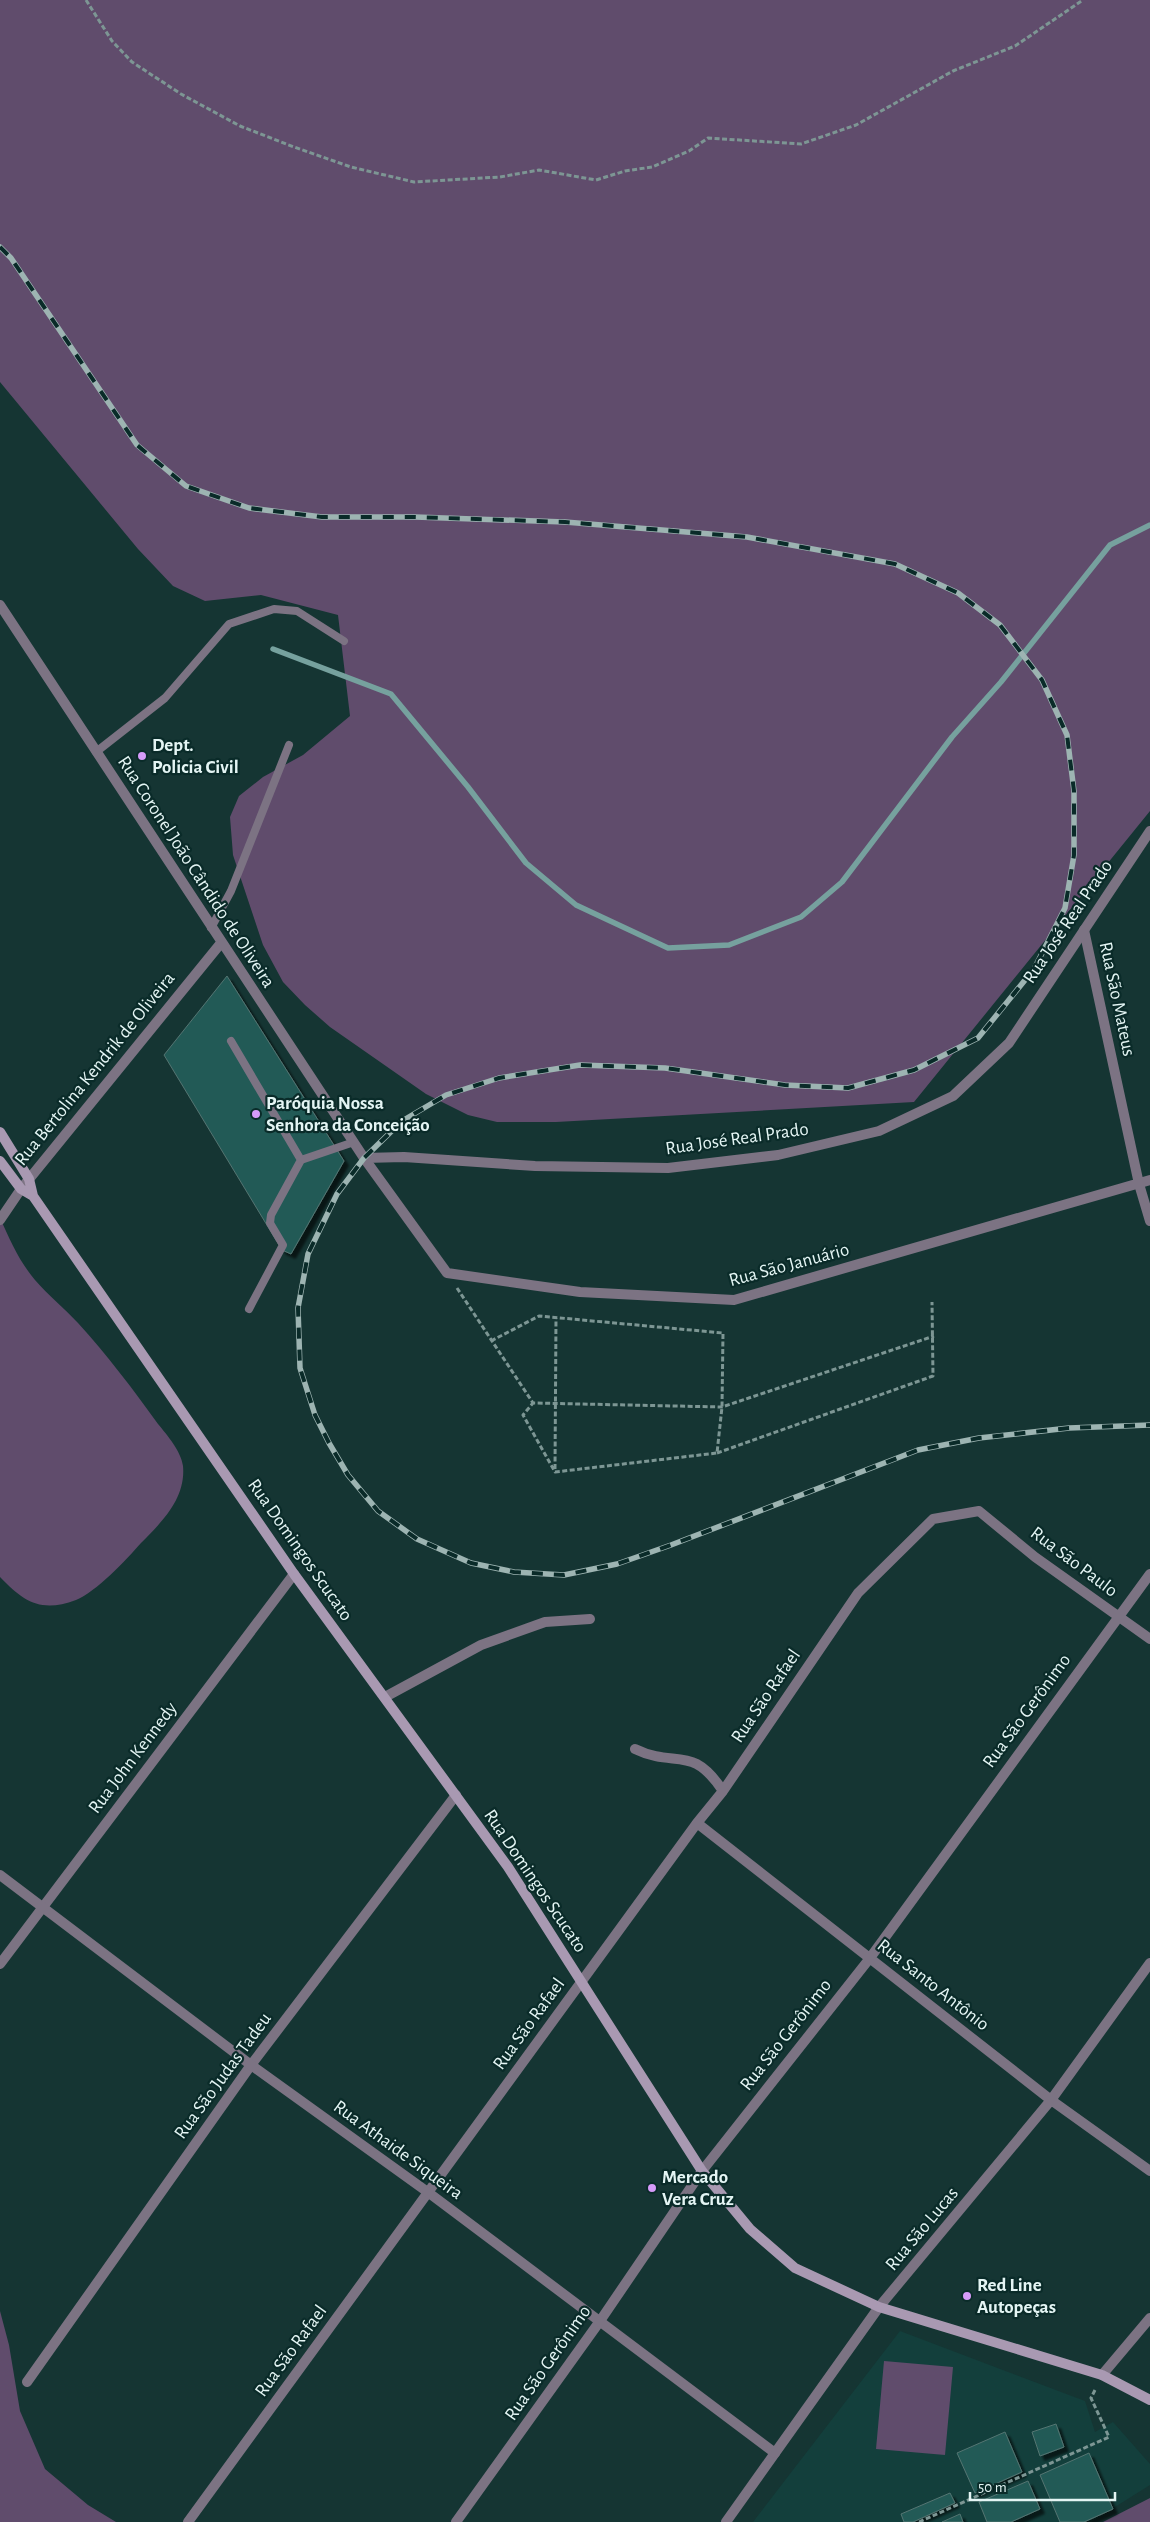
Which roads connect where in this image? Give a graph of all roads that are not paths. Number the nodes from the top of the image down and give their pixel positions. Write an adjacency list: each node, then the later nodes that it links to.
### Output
1 (0, 605): 4 (street, Rua Coronel João Cândido de Oliveira)
2 (344, 641): 4 (lane)
3 (289, 745): 6 (lane)
4 (96, 752): 6 (street, Rua Coronel João Cândido de Oliveira)
5 (1150, 831): 7 (street, Rua José Real Prado)
6 (211, 928): 8 (street, Rua Coronel João Cândido de Oliveira)
7 (1084, 930): 12 (street, Rua José Real Prado); 17 (street, Rua São Mateus)
8 (221, 943): 11 (street, Rua Coronel João Cândido de Oliveira); 15 (street, Rua Bertolina Kendrik de Oliveira)
9 (232, 1041): 13 (lane)
10 (0, 1132): 15 (main road, Rua Domingos Scucato)
11 (354, 1142): 12 (street, Rua Coronel João Cândido de Oliveira); 13 (lane)
12 (364, 1158): 17 (street, Rua São Januário)
13 (301, 1160): 22 (lane)
14 (0, 1161): 18 (main road, Rua Domingos Scucato)
15 (29, 1179): 18 (street, Rua Bertolina Kendrik de Oliveira); 19 (main road, Rua Domingos Scucato)
16 (1150, 1180): 17 (street, Rua São Januário)
17 (1139, 1184): 21 (street, Rua São Mateus)
18 (21, 1189): 19 (main road, Rua Domingos Scucato); 20 (street, Rua Bertolina Kendrik de Oliveira)
19 (33, 1196): 24 (main road, Rua Domingos Scucato)
20 (0, 1220)
21 (1150, 1221)
22 (249, 1309)
23 (979, 1511): 26 (street, Rua São Paulo); 31 (street, Rua São Rafael)
24 (294, 1574): 29 (main road, Rua Domingos Scucato); 35 (street, Rua John Kennedy)
25 (1150, 1574): 26 (street, Rua São Gerônimo)
26 (1117, 1616): 28 (street, Rua São Paulo); 36 (street, Rua São Gerônimo)
27 (590, 1619): 29 (street)
28 (1150, 1639)
29 (385, 1697): 32 (main road, Rua Domingos Scucato)
30 (636, 1749): 31 (street)
31 (723, 1790): 33 (street, Rua São Rafael)
32 (456, 1795): 39 (main road, Rua Domingos Scucato); 40 (street, Rua São Judas Tadeu)
33 (697, 1823): 36 (street, Rua Santo Antônio); 39 (street, Rua São Rafael)
34 (0, 1876): 35 (street, Rua Athaide Siqueira)
35 (42, 1907): 38 (street, Rua John Kennedy); 40 (street, Rua Athaide Siqueira)
36 (870, 1958): 41 (street, Rua Santo Antônio); 42 (street, Rua São Gerônimo)
37 (1150, 1963): 41 (street, Rua São Lucas)
38 (0, 1964)
39 (581, 1982): 42 (main road, Rua Domingos Scucato); 44 (street, Rua São Rafael)
40 (251, 2065): 44 (street, Rua Athaide Siqueira); 49 (street, Rua São Judas Tadeu)
41 (1051, 2100): 43 (street, Rua Santo Antônio); 45 (street, Rua São Lucas)
42 (702, 2171): 45 (main road, Rua Domingos Scucato); 47 (street, Rua São Gerônimo)
43 (1150, 2171)
44 (428, 2193): 47 (street, Rua Athaide Siqueira); 52 (street, Rua São Rafael)
45 (879, 2307): 48 (main road, Rua Domingos Scucato); 51 (street, Rua São Lucas)
46 (1150, 2318): 48 (street)
47 (600, 2320): 51 (street, Rua Athaide Siqueira); 53 (street, Rua São Gerônimo)
48 (1102, 2375): 50 (main road, Rua Domingos Scucato)
49 (26, 2382)
50 (1150, 2400)
51 (775, 2453): 54 (street, Rua São Lucas)
52 (188, 2522)
53 (456, 2522)
54 (726, 2522)

